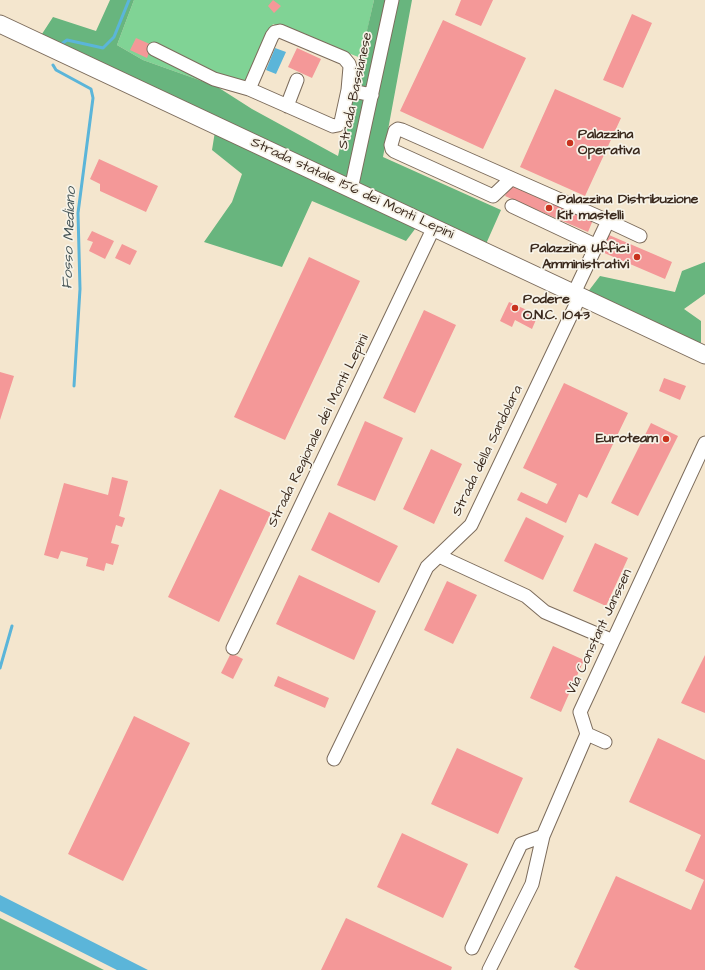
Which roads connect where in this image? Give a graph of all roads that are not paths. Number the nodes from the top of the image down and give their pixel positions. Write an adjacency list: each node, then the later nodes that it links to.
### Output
1 (392, 0): 7 (street, Strada Bassianese)
2 (0, 24): 10 (main road, Strada statale 156 dei Monti Lepini)
3 (154, 49): 5 (street)
4 (297, 80): 8 (street)
5 (249, 89): 6 (street); 8 (street)
6 (348, 90): 7 (street); 8 (street)
7 (372, 95): 10 (street, Strada Bassianese)
8 (287, 106)
9 (511, 179): 9 (street); 12 (street)
10 (352, 189): 13 (main road, Strada statale 156 dei Monti Lepini)
11 (512, 206): 15 (street)
12 (608, 222): 14 (street); 15 (street, Strada della Sandolara)
13 (434, 227): 16 (main road, Strada statale 156 dei Monti Lepini); 21 (street, Strada Regionale dei Monti Lepini)
14 (640, 236)
15 (597, 246): 16 (street, Strada della Sandolara)
16 (577, 294): 17 (main road, Strada statale 156 dei Monti Lepini); 19 (street, Strada della Sandolara)
17 (705, 355)
18 (705, 443): 20 (street, Via Constant Janssen)
19 (438, 556): 20 (street); 24 (street, Strada della Sandolara)
20 (613, 641): 22 (street, Via Constant Janssen)
21 (233, 648)
22 (587, 734): 23 (street); 25 (street)
23 (605, 742)
24 (334, 759)
25 (543, 836): 26 (street); 27 (street)
26 (472, 948)
27 (489, 970)

